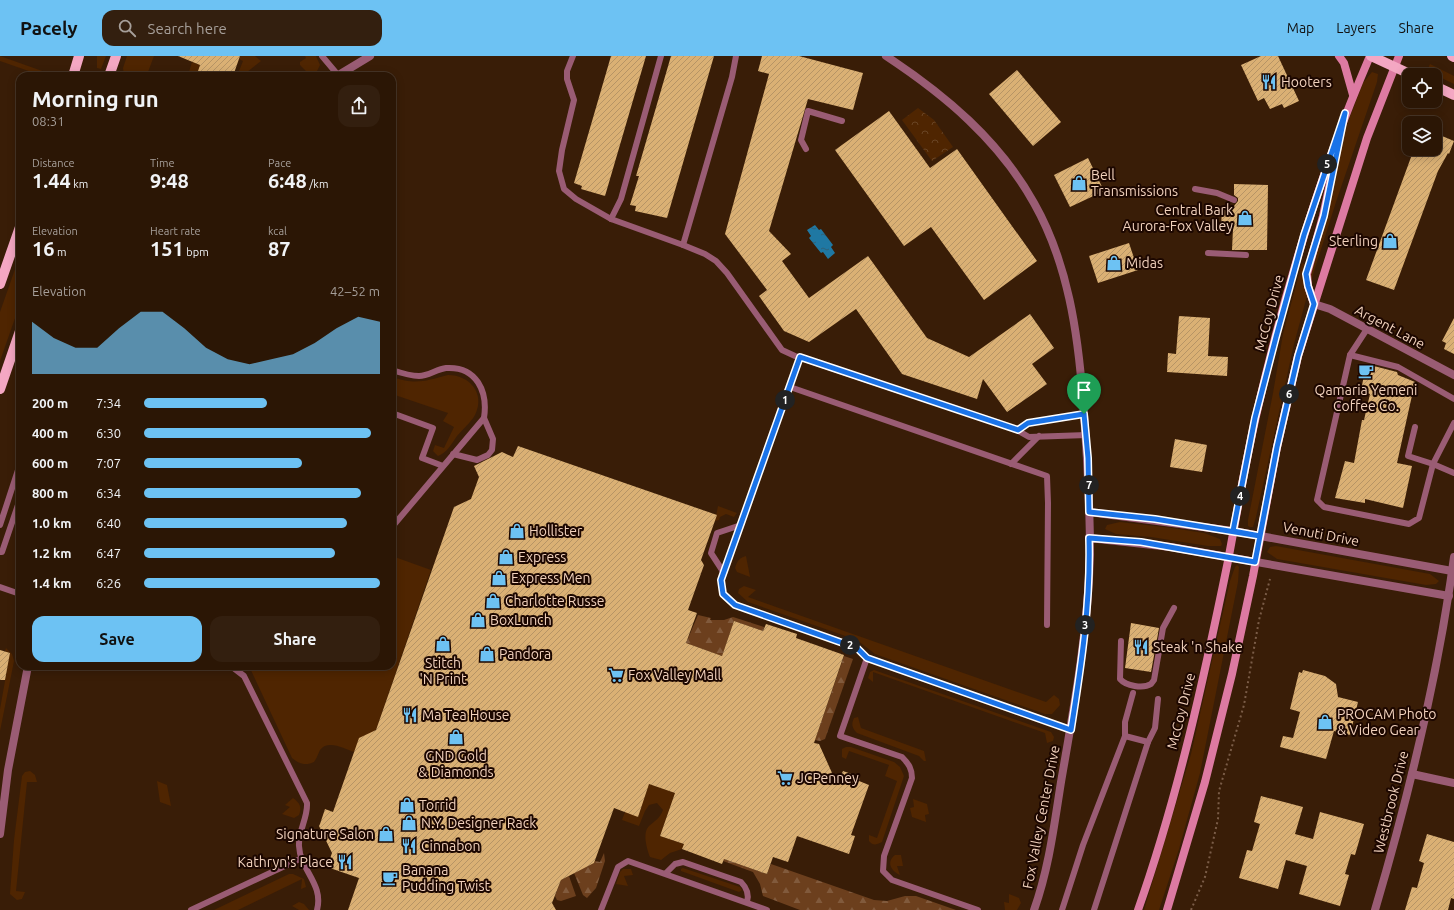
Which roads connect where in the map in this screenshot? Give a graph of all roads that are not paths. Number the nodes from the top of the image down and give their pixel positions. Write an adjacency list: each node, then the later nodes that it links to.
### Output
1 (79, 56): 14 (main road)
2 (116, 56): 15 (main road)
3 (322, 56): 16 (lane)
4 (370, 56): 17 (street)
5 (573, 56): 26 (lane)
6 (661, 56): 26 (lane)
7 (736, 56): 28 (lane)
8 (886, 56): 43 (street, Fox Valley Center Drive)
9 (1339, 56): 19 (street)
10 (1370, 56): 12 (main road); 19 (street, McCoy Drive)
11 (1399, 56): 12 (street)
12 (1394, 67): 13 (main road); 32 (street)
13 (1402, 71)
14 (76, 72)
15 (110, 72)
16 (334, 72)
17 (344, 72)
18 (1442, 89): 20 (main road)
19 (1353, 95): 21 (street, McCoy Drive)
20 (1454, 95)
21 (1345, 113): 32 (street); 61 (street, McCoy Drive)
22 (842, 121): 23 (lane)
23 (806, 149)
24 (1195, 189): 25 (lane)
25 (1234, 200)
26 (611, 219): 28 (lane)
27 (16, 238): 31 (main road)
28 (683, 245): 36 (lane)
29 (1208, 253): 30 (lane)
30 (1246, 255)
31 (0, 284)
32 (1314, 304): 33 (street, Argent Lane); 62 (street)
33 (1367, 329): 35 (lane); 38 (street, Argent Lane)
34 (16, 342): 40 (main road)
35 (1350, 355): 41 (lane); 52 (lane)
36 (800, 357): 39 (lane); 47 (lane)
37 (396, 372): 44 (lane)
38 (1454, 375)
39 (790, 387): 51 (lane); 60 (lane)
40 (0, 388)
41 (1454, 399)
42 (396, 414): 53 (lane)
43 (1084, 414): 47 (lane); 48 (street, Fox Valley Center Drive)
44 (484, 418): 50 (lane); 50 (lane)
45 (1454, 423): 52 (lane)
46 (1415, 427): 52 (lane)
47 (1018, 430): 49 (lane)
48 (1087, 435): 49 (lane); 57 (street, Fox Valley Center Drive)
49 (1039, 436): 51 (lane)
50 (453, 454): 53 (lane)
51 (1011, 464): 74 (lane)
52 (1433, 464): 54 (lane)
53 (443, 466): 58 (lane)
54 (1454, 473)
55 (16, 476): 59 (lane)
56 (16, 510): 64 (lane)
57 (1089, 512): 61 (street, Venuti Drive); 63 (street, Fox Valley Center Drive)
58 (396, 522)
59 (0, 525)
60 (741, 525): 69 (lane); 69 (lane)
61 (1233, 531): 62 (street, Venuti Drive); 66 (street, McCoy Drive)
62 (1260, 536): 67 (street); 68 (street, Venuti Drive)
63 (1089, 538): 66 (street); 81 (street, Fox Valley Center Drive)
64 (0, 552)
65 (1454, 557): 68 (street, Westbrook Drive)
66 (1228, 558): 67 (street); 99 (street, McCoy Drive)
67 (1255, 562): 72 (street); 100 (street)
68 (1452, 571): 72 (street, Westbrook Drive)
69 (724, 573): 76 (lane)
70 (0, 587): 71 (lane)
71 (16, 593)
72 (1449, 596): 84 (street, Westbrook Drive)
73 (1174, 608): 75 (lane)
74 (1047, 625)
75 (1121, 641)
76 (867, 658): 81 (lane); 95 (lane)
77 (27, 670): 86 (street)
78 (236, 670): 88 (lane)
79 (1133, 693): 82 (lane)
80 (1158, 698): 83 (lane)
81 (1071, 730): 96 (street, Fox Valley Center Drive)
82 (1125, 736): 83 (lane); 97 (lane)
83 (1148, 742): 98 (lane)
84 (1412, 774): 85 (street); 101 (street, Westbrook Drive)
85 (1454, 783)
86 (1, 823): 87 (street)
87 (0, 834)
88 (302, 858): 91 (lane); 92 (lane)
89 (666, 873): 90 (lane); 90 (lane); 93 (lane)
90 (747, 902): 94 (lane)
91 (191, 910)
92 (317, 910)
93 (601, 910)
94 (767, 910)
95 (978, 910)
96 (1034, 910)
97 (1062, 910)
98 (1094, 910)
99 (1138, 910)
100 (1167, 910)
101 (1375, 910)

